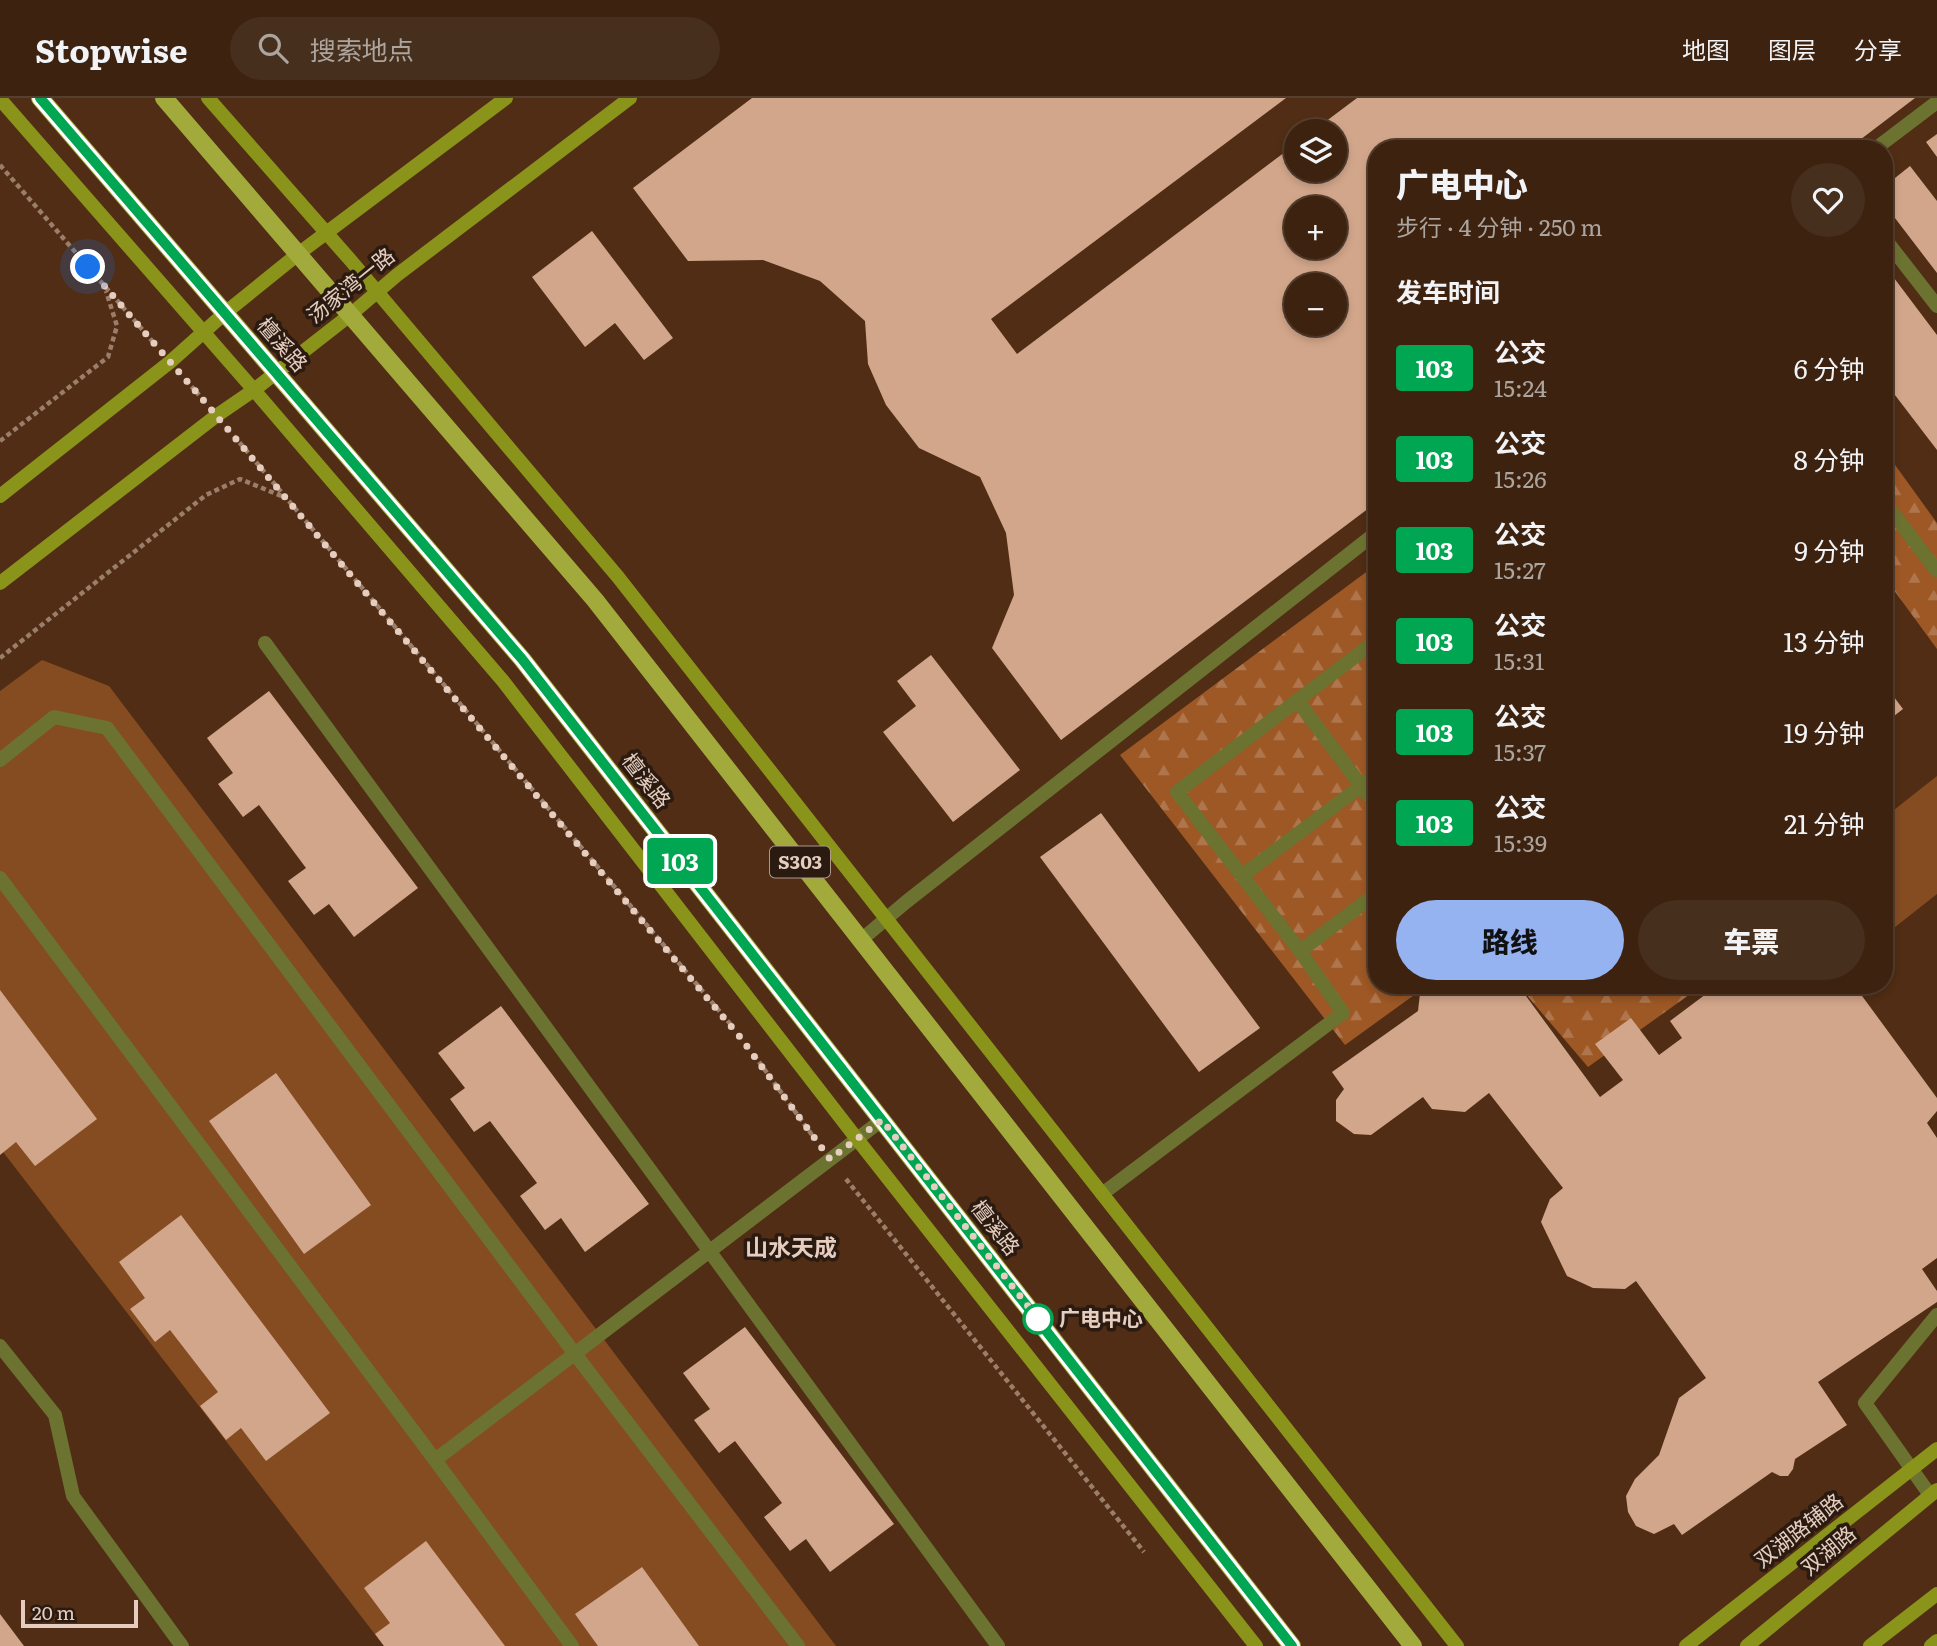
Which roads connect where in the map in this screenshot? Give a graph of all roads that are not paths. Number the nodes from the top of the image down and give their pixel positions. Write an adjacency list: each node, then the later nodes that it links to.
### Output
1 (40, 98): 14 (main road, 檀溪路)
2 (164, 98): 11 (main road, S303)
3 (208, 98): 9 (street)
4 (506, 98): 9 (street)
5 (630, 98): 12 (street, 汤家湾一路)
6 (0, 99): 16 (street)
7 (1937, 102): 8 (street)
8 (1887, 140)
9 (326, 232): 11 (street); 12 (street)
10 (1893, 249): 13 (street)
11 (298, 254): 14 (street); 15 (main road, S303)
12 (378, 292): 15 (street, 汤家湾一路); 34 (street)
13 (1937, 306)
14 (225, 313): 16 (street); 17 (main road, 檀溪路)
15 (350, 315): 17 (street, 汤家湾一路); 35 (main road, S303)
16 (203, 332): 18 (street); 19 (street)
17 (276, 372): 18 (street, 汤家湾一路); 37 (main road, 檀溪路)
18 (254, 390): 23 (street, 汤家湾一路); 38 (street)
19 (0, 496)
20 (1893, 513): 22 (street)
21 (1368, 539): 34 (street)
22 (1937, 571)
23 (0, 583)
24 (265, 643): 40 (street)
25 (1368, 647): 26 (street)
26 (1297, 701): 29 (street); 31 (street)
27 (0, 760): 43 (street)
28 (1368, 781): 29 (street)
29 (1361, 786): 30 (street); 31 (street)
30 (1368, 795)
31 (1242, 876): 36 (street)
32 (0, 878): 45 (street)
33 (1368, 900): 36 (street)
34 (887, 918): 35 (street); 39 (street)
35 (861, 940): 56 (main road, S303)
36 (1300, 951): 39 (street)
37 (882, 1120): 38 (street); 55 (main road, 檀溪路)
38 (857, 1139): 40 (street); 54 (street)
39 (1102, 1194): 57 (street)
40 (709, 1251): 43 (street); 53 (street)
41 (1937, 1315): 46 (street)
42 (0, 1346): 50 (street)
43 (575, 1354): 45 (street); 52 (street)
44 (1937, 1449): 46 (street, 双湖路辅路)
45 (435, 1460): 51 (street)
46 (1912, 1468): 47 (street); 58 (street, 双湖路辅路)
47 (1933, 1492): 59 (street, 双湖路)
48 (1937, 1594): 60 (street)
49 (1937, 1641): 61 (street)
50 (182, 1646)
51 (572, 1646)
52 (798, 1646)
53 (998, 1646)
54 (1256, 1646)
55 (1292, 1646)
56 (1413, 1646)
57 (1457, 1646)
58 (1686, 1646)
59 (1747, 1646)
60 (1870, 1646)
61 (1931, 1646)

